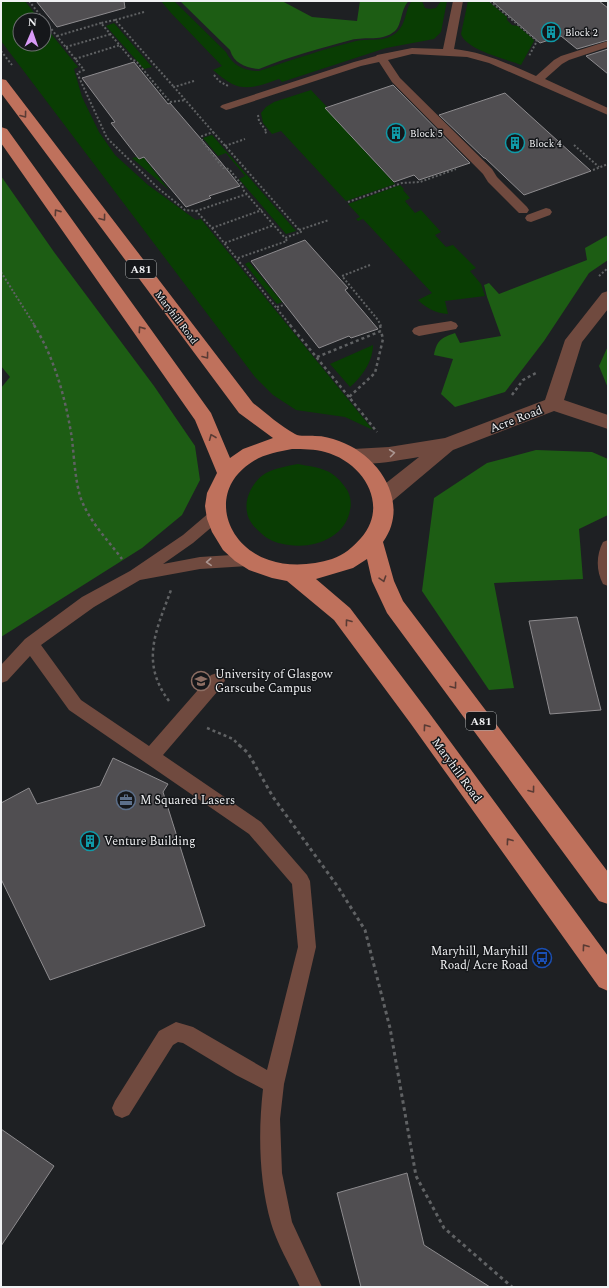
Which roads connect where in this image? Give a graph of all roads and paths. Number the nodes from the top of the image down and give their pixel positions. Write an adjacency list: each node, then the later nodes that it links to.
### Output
1 (29, 1): 8 (path)
2 (458, 1): 13 (lane)
3 (490, 1): 15 (path)
4 (144, 12): 5 (path)
5 (116, 20): 6 (path); 21 (path)
6 (101, 24): 7 (path); 8 (path)
7 (111, 34): 10 (path); 11 (path)
8 (57, 36): 11 (path)
9 (608, 44): 18 (lane)
10 (120, 45): 16 (path); 22 (path)
11 (66, 47): 16 (path)
12 (1, 51): 17 (path)
13 (448, 52): 14 (lane); 18 (lane)
14 (381, 57): 23 (lane); 30 (lane)
15 (529, 57)
16 (74, 59): 37 (path)
17 (15, 70)
18 (538, 80): 24 (lane)
19 (194, 81): 21 (path)
20 (1, 84): 63 (main road, Maryhill Road / A81, one-way to 63)
21 (174, 87): 22 (path)
22 (185, 100): 26 (path)
23 (226, 107)
24 (608, 112)
25 (1, 132): 66 (main road, A81, one-way to 25)
26 (213, 132): 29 (path); 34 (path)
27 (246, 139): 29 (path)
28 (574, 145): 32 (path)
29 (225, 146): 42 (path)
30 (477, 162): 35 (path); 38 (lane)
31 (608, 162): 32 (path)
32 (599, 168): 33 (path)
33 (593, 170)
34 (247, 194): 36 (path); 37 (path)
35 (348, 202)
36 (262, 210): 40 (path); 41 (path)
37 (196, 211): 41 (path)
38 (546, 212)
39 (329, 220): 42 (path)
40 (274, 225): 43 (path); 44 (path)
41 (212, 228): 44 (path)
42 (299, 230): 43 (path)
43 (284, 238): 45 (path)
44 (225, 243): 45 (path)
45 (238, 258): 52 (path)
46 (370, 265): 54 (path)
47 (608, 268): 49 (path)
48 (1, 272): 73 (path)
49 (598, 277)
50 (608, 298): 60 (street)
51 (284, 305): 52 (path)
52 (277, 307): 56 (path)
53 (451, 326): 55 (lane)
54 (381, 331): 56 (path); 58 (path)
55 (419, 331)
56 (317, 357): 58 (path)
57 (538, 373): 59 (path)
58 (349, 396): 62 (path)
59 (510, 398)
60 (553, 404): 61 (street, Acre Road); 64 (street, Acre Road)
61 (608, 422)
62 (378, 433)
63 (292, 442): 65 (main road); 66 (main road)
64 (447, 445): 65 (street, Acre Road, one-way to 64); 67 (street, Acre Road)
65 (353, 456): 67 (main road)
66 (227, 474): 68 (main road)
67 (383, 497): 69 (main road)
68 (215, 516): 71 (main road); 73 (lane)
69 (372, 541): 72 (main road); 79 (main road, A81, one-way to 79)
70 (608, 546): 74 (lane)
71 (248, 560): 72 (main road); 73 (lane, one-way to 73)
72 (293, 573): 80 (main road, Maryhill Road, one-way to 72)
73 (135, 575): 75 (lane)
74 (608, 580)
75 (31, 644): 76 (lane); 78 (lane)
76 (1, 676)
77 (218, 680): 78 (lane)
78 (151, 757): 81 (lane)
79 (608, 892)
80 (608, 978)
81 (274, 1084): 82 (lane); 84 (lane)
82 (122, 1108)
83 (412, 1150): 85 (path)
84 (311, 1287)
85 (512, 1287)

